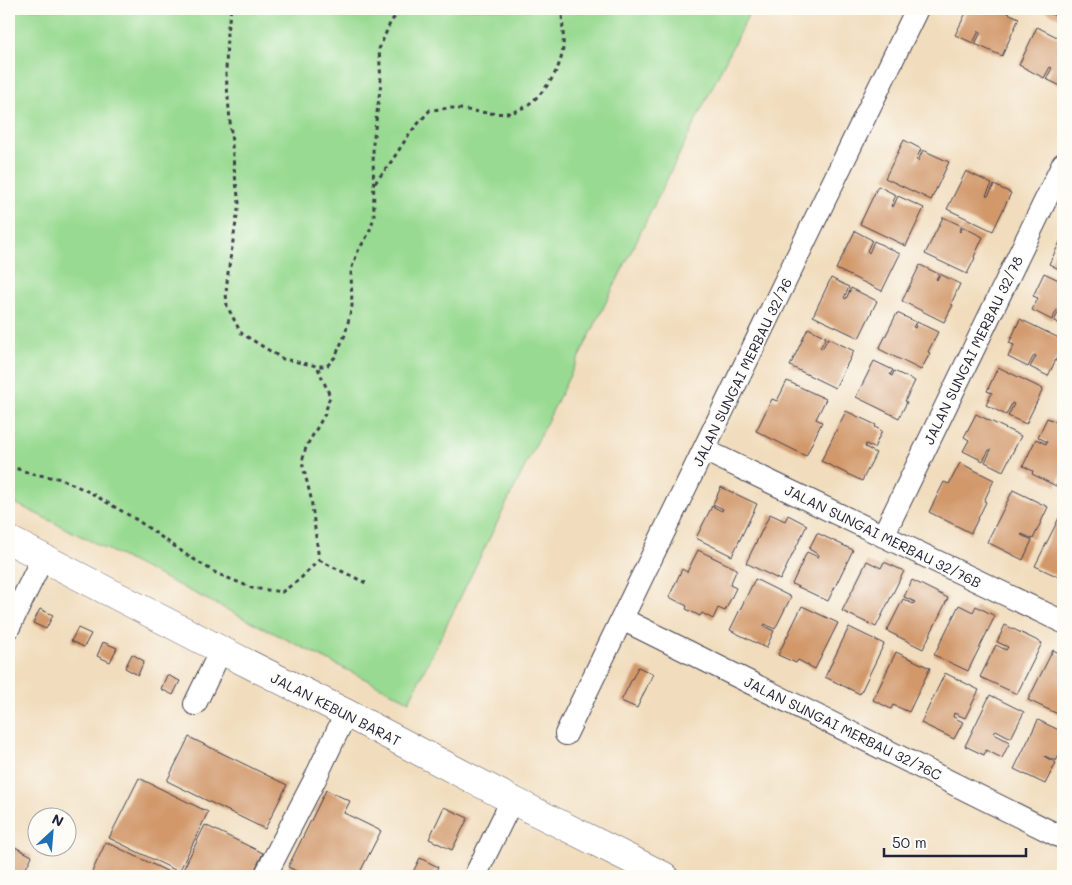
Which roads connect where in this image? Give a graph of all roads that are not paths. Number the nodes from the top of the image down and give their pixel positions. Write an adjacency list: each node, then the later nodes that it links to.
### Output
1 (917, 9): 3 (street, JALAN SUNGAI MERBAU 32/76)
2 (1063, 164): 4 (street, JALAN SUNGAI MERBAU 32/78)
3 (704, 450): 4 (street, JALAN SUNGAI MERBAU 32/76B); 7 (street, JALAN SUNGAI MERBAU 32/76)
4 (883, 536): 8 (street, JALAN SUNGAI MERBAU 32/76B)
5 (9, 540): 6 (main road, JALAN KEBUN BARAT)
6 (43, 558): 9 (street); 10 (main road, JALAN KEBUN BARAT)
7 (622, 619): 13 (street, JALAN SUNGAI MERBAU 32/76); 15 (street, JALAN SUNGAI MERBAU 32/76C)
8 (1063, 622)
9 (9, 628)
10 (220, 650): 11 (street); 12 (main road, JALAN KEBUN BARAT)
11 (195, 704)
12 (346, 713): 14 (main road, JALAN KEBUN BARAT); 16 (street)
13 (566, 734)
14 (512, 800): 17 (street); 18 (main road, JALAN KEBUN BARAT)
15 (1063, 838)
16 (266, 876)
17 (475, 876)
18 (664, 876)

